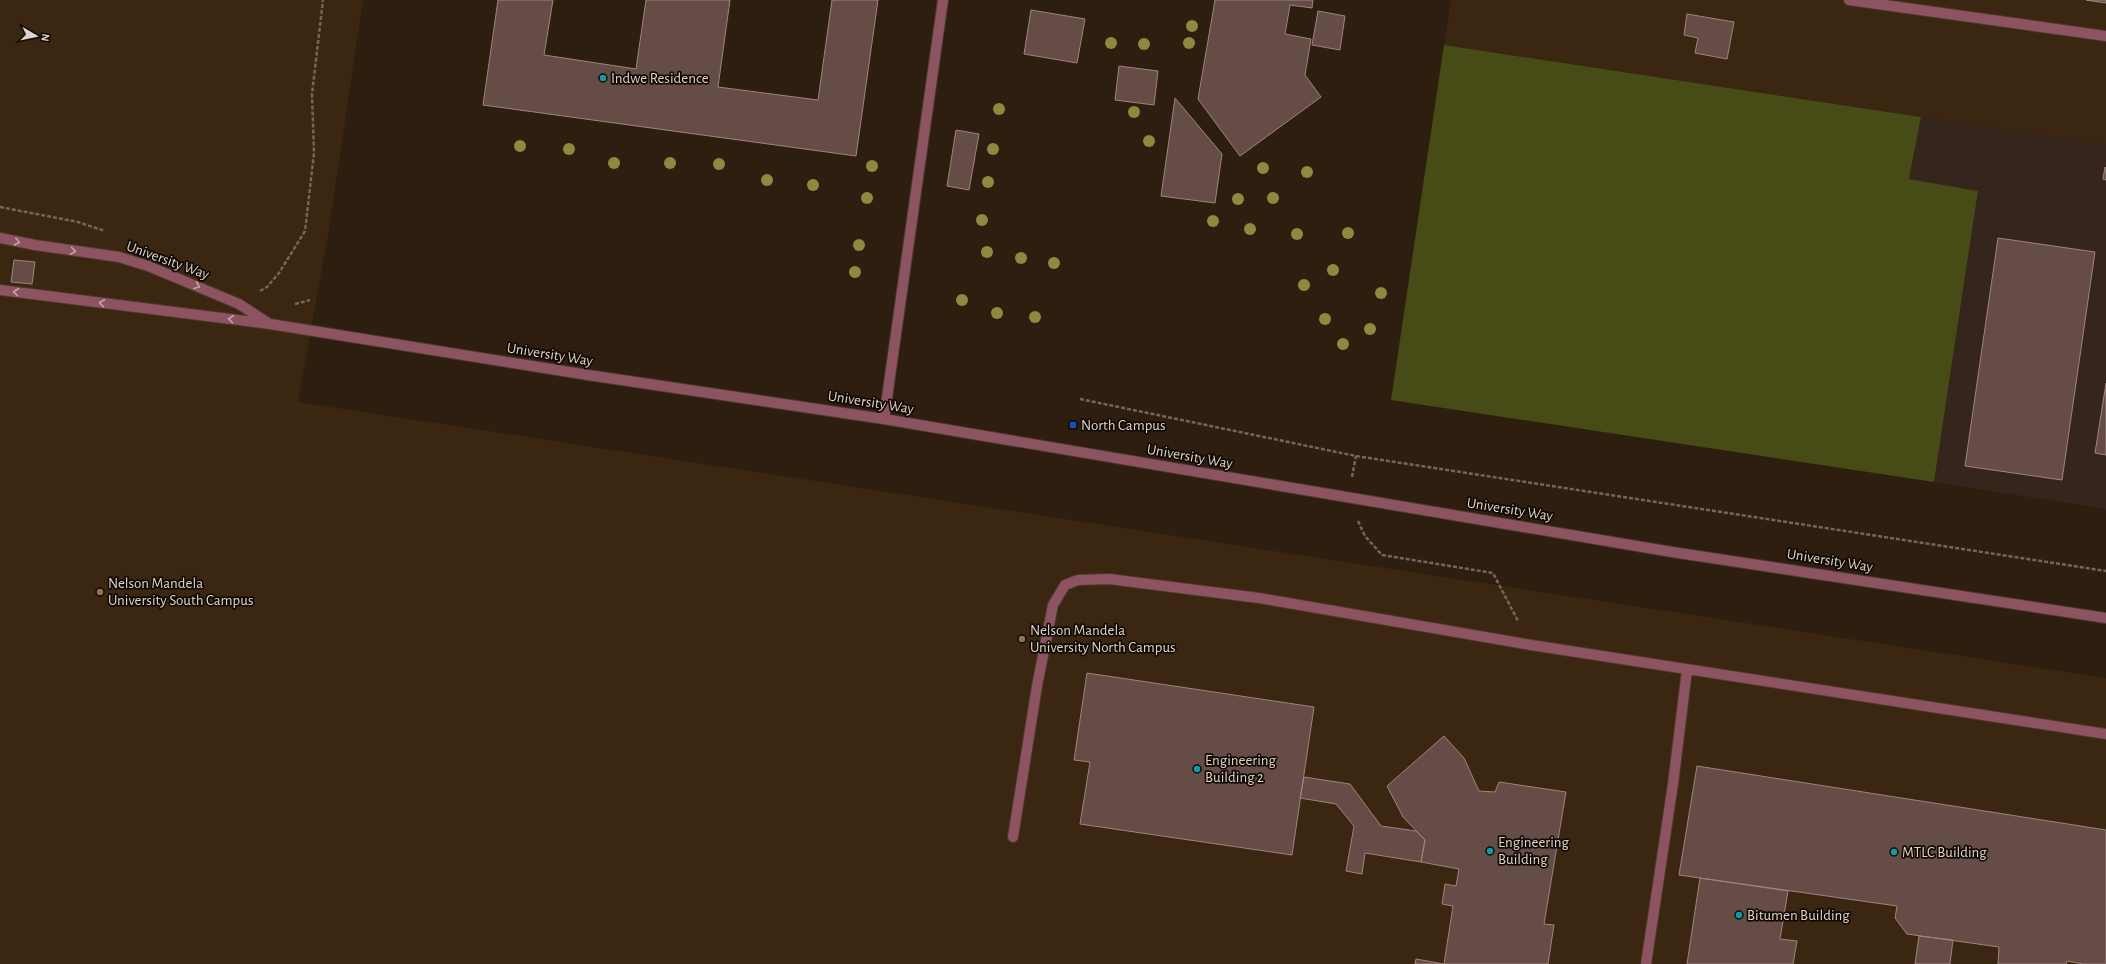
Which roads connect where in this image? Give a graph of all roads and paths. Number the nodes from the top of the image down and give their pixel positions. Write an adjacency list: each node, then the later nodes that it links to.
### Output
1 (323, 0): 7 (path)
2 (943, 0): 10 (lane)
3 (1849, 0): 4 (lane)
4 (2106, 36)
5 (0, 238): 7 (lane, University Way, one-way to 7)
6 (0, 290): 8 (lane, University Way, one-way to 6)
7 (239, 304): 8 (lane, University Way)
8 (270, 324): 10 (lane, University Way)
9 (1080, 399): 11 (path)
10 (884, 419): 12 (lane, University Way)
11 (1356, 456): 12 (path); 13 (path)
12 (1347, 498): 14 (lane, University Way); 15 (path)
13 (2106, 571)
14 (2106, 618)
15 (1531, 646): 16 (lane); 18 (lane)
16 (1687, 670): 17 (lane); 19 (lane)
17 (2106, 734)
18 (1013, 837)
19 (1646, 964)

